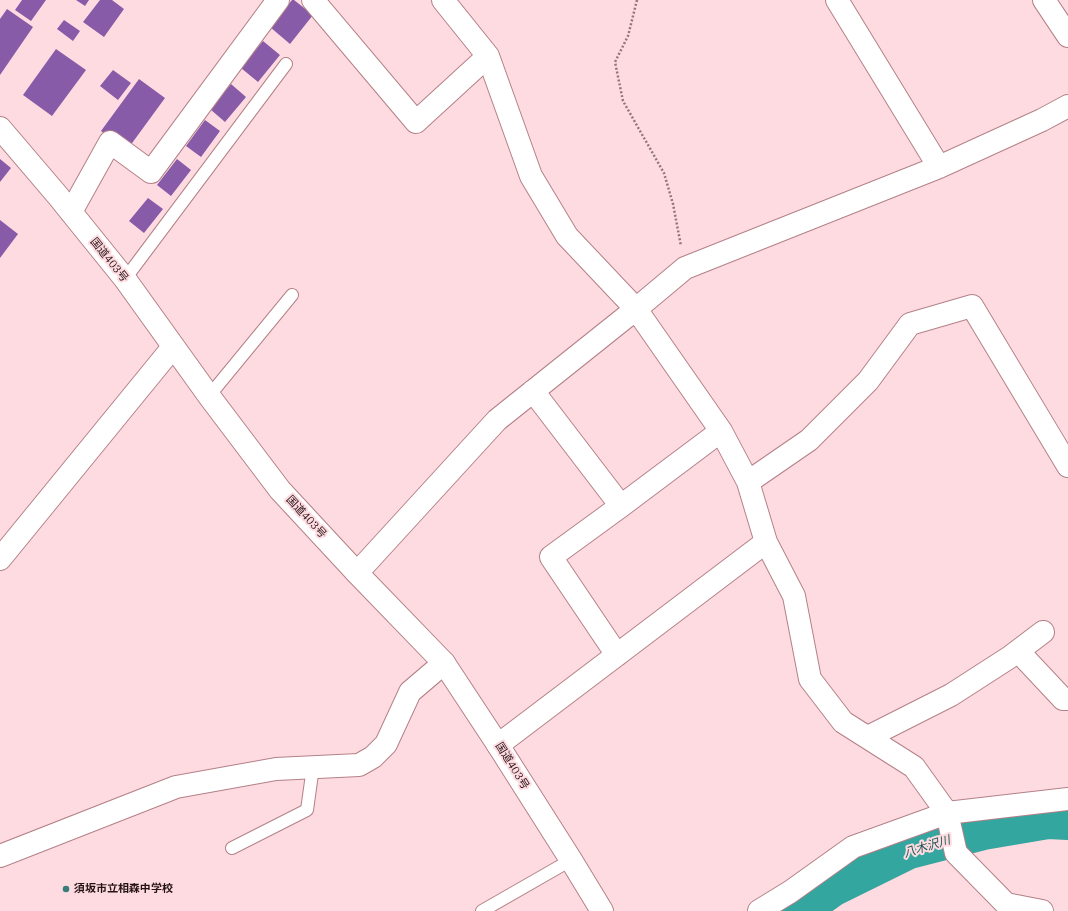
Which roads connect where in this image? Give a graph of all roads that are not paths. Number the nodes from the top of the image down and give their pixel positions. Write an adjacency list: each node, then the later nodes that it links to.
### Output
1 (278, 0): 12 (main road)
2 (312, 0): 7 (main road)
3 (443, 0): 7 (main road)
4 (837, 0): 11 (main road)
5 (1044, 0): 6 (main road)
6 (1068, 36)
7 (488, 56): 15 (main road)
8 (286, 64): 13 (lane)
9 (1068, 106): 11 (main road)
10 (0, 128): 12 (main road, 国道403号)
11 (939, 167): 15 (main road)
12 (71, 212): 13 (main road, 国道403号)
13 (125, 279): 16 (main road, 国道403号)
14 (292, 295): 18 (lane)
15 (636, 309): 17 (main road); 19 (main road)
16 (173, 347): 18 (main road, 国道403号); 24 (main road)
17 (533, 391): 22 (main road); 25 (main road)
18 (209, 396): 25 (main road, 国道403号)
19 (721, 431): 21 (main road); 22 (main road)
20 (1068, 466): 21 (main road)
21 (748, 482): 23 (main road)
22 (621, 506): 28 (main road)
23 (766, 542): 28 (main road); 31 (main road)
24 (0, 559)
25 (357, 573): 29 (main road, 国道403号)
26 (1043, 632): 27 (main road)
27 (1018, 651): 30 (main road); 31 (main road)
28 (617, 655): 32 (main road)
29 (444, 663): 32 (main road, 国道403号); 33 (main road)
30 (1068, 699)
31 (868, 737): 35 (main road)
32 (498, 745): 38 (main road, 国道403号)
33 (313, 767): 36 (lane); 37 (main road)
34 (1068, 800): 35 (main road)
35 (947, 813): 41 (main road); 42 (main road)
36 (232, 848)
37 (0, 856)
38 (571, 860): 39 (lane); 40 (main road, 国道403号)
39 (482, 911)
40 (602, 911)
41 (759, 911)
42 (1042, 911)

